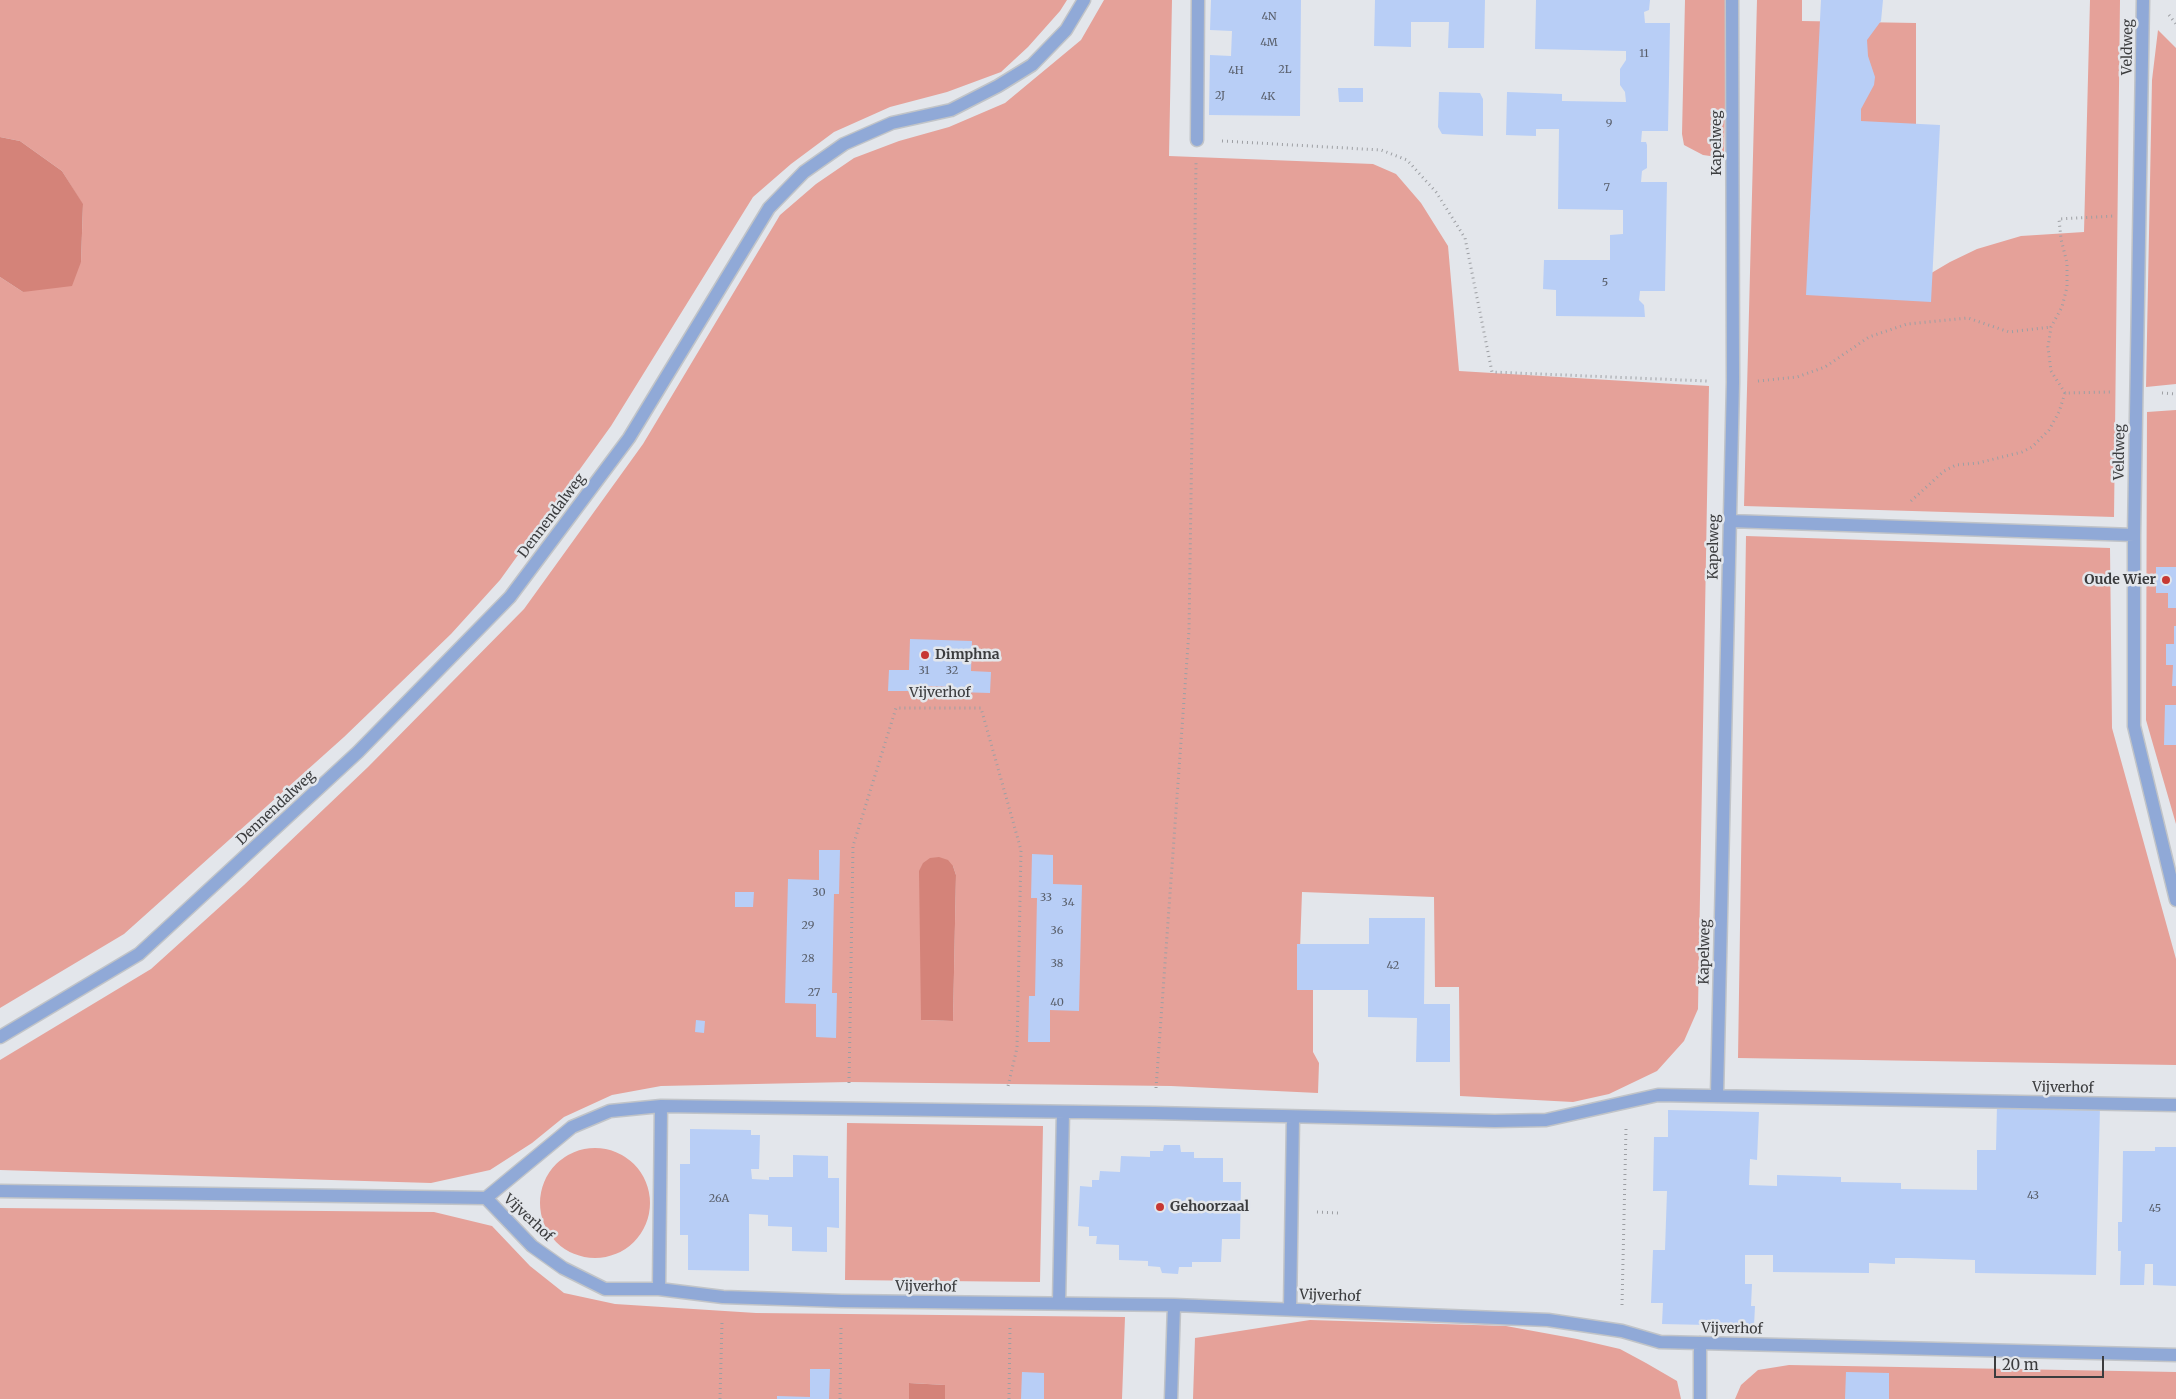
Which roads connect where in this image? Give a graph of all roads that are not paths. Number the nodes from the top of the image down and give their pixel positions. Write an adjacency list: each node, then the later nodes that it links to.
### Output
1 (1084, 0): 9 (lane, Dennendalweg)
2 (1198, 0): 5 (lane)
3 (1732, 0): 6 (lane, Kapelweg)
4 (2144, 0): 7 (lane, Veldweg)
5 (1197, 140)
6 (1730, 521): 7 (lane); 10 (lane, Kapelweg)
7 (2134, 536): 8 (lane, Veldweg)
8 (2176, 900)
9 (0, 1037)
10 (1717, 1095): 11 (lane, Vijverhof); 14 (lane, Vijverhof)
11 (2176, 1105)
12 (661, 1106): 13 (lane, Vijverhof); 16 (lane, Vijverhof); 17 (lane)
13 (1063, 1112): 14 (lane, Vijverhof); 18 (lane)
14 (1293, 1117): 20 (lane, Vijverhof)
15 (0, 1191): 16 (lane)
16 (486, 1198): 17 (lane, Vijverhof)
17 (659, 1289): 18 (lane, Vijverhof)
18 (1059, 1303): 19 (lane, Vijverhof)
19 (1174, 1305): 20 (lane, Vijverhof); 23 (lane)
20 (1290, 1309): 21 (lane, Vijverhof)
21 (1700, 1343): 22 (lane, Vijverhof); 24 (lane)
22 (2176, 1355)
23 (1171, 1399)
24 (1700, 1399)

